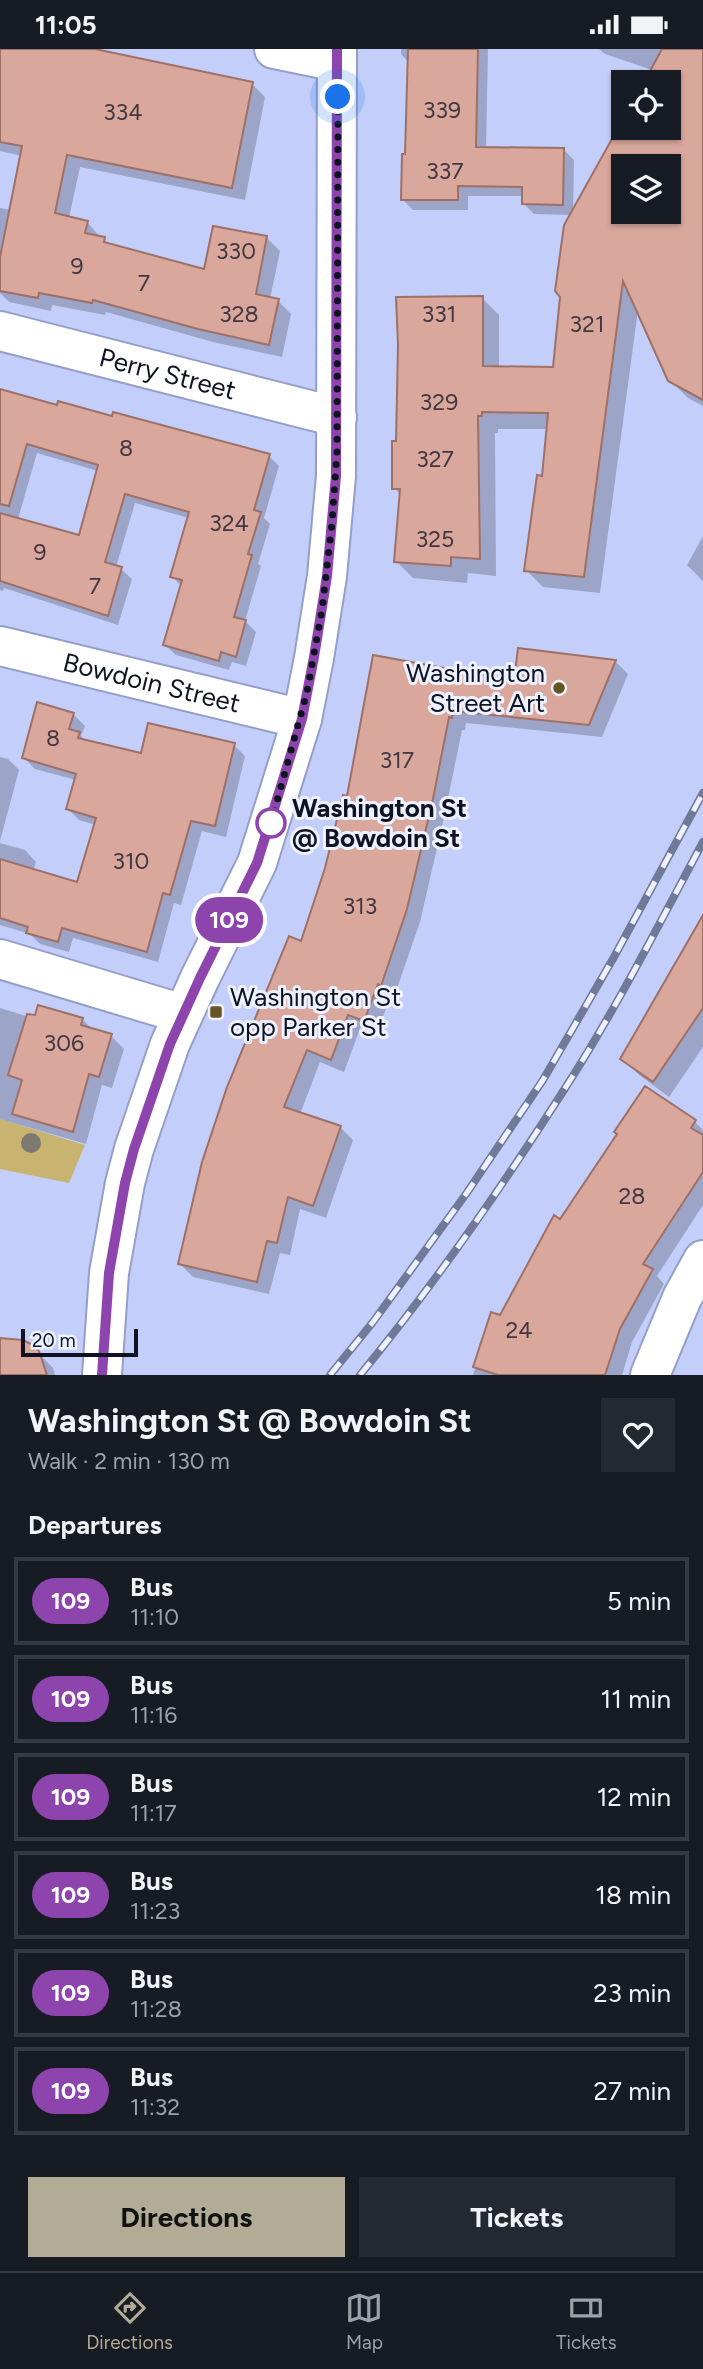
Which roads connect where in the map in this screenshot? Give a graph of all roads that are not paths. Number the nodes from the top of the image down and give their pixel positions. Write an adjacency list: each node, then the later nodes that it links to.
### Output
1 (274, 49): 2 (main road)
2 (337, 56): 4 (main road)
3 (0, 331): 4 (main road, Perry Street)
4 (337, 417): 6 (main road)
5 (0, 646): 6 (main road, Bowdoin Street)
6 (302, 719): 8 (main road)
7 (0, 959): 8 (main road)
8 (184, 1014): 10 (main road)
9 (703, 1261): 11 (main road)
10 (102, 1375)
11 (650, 1375)

